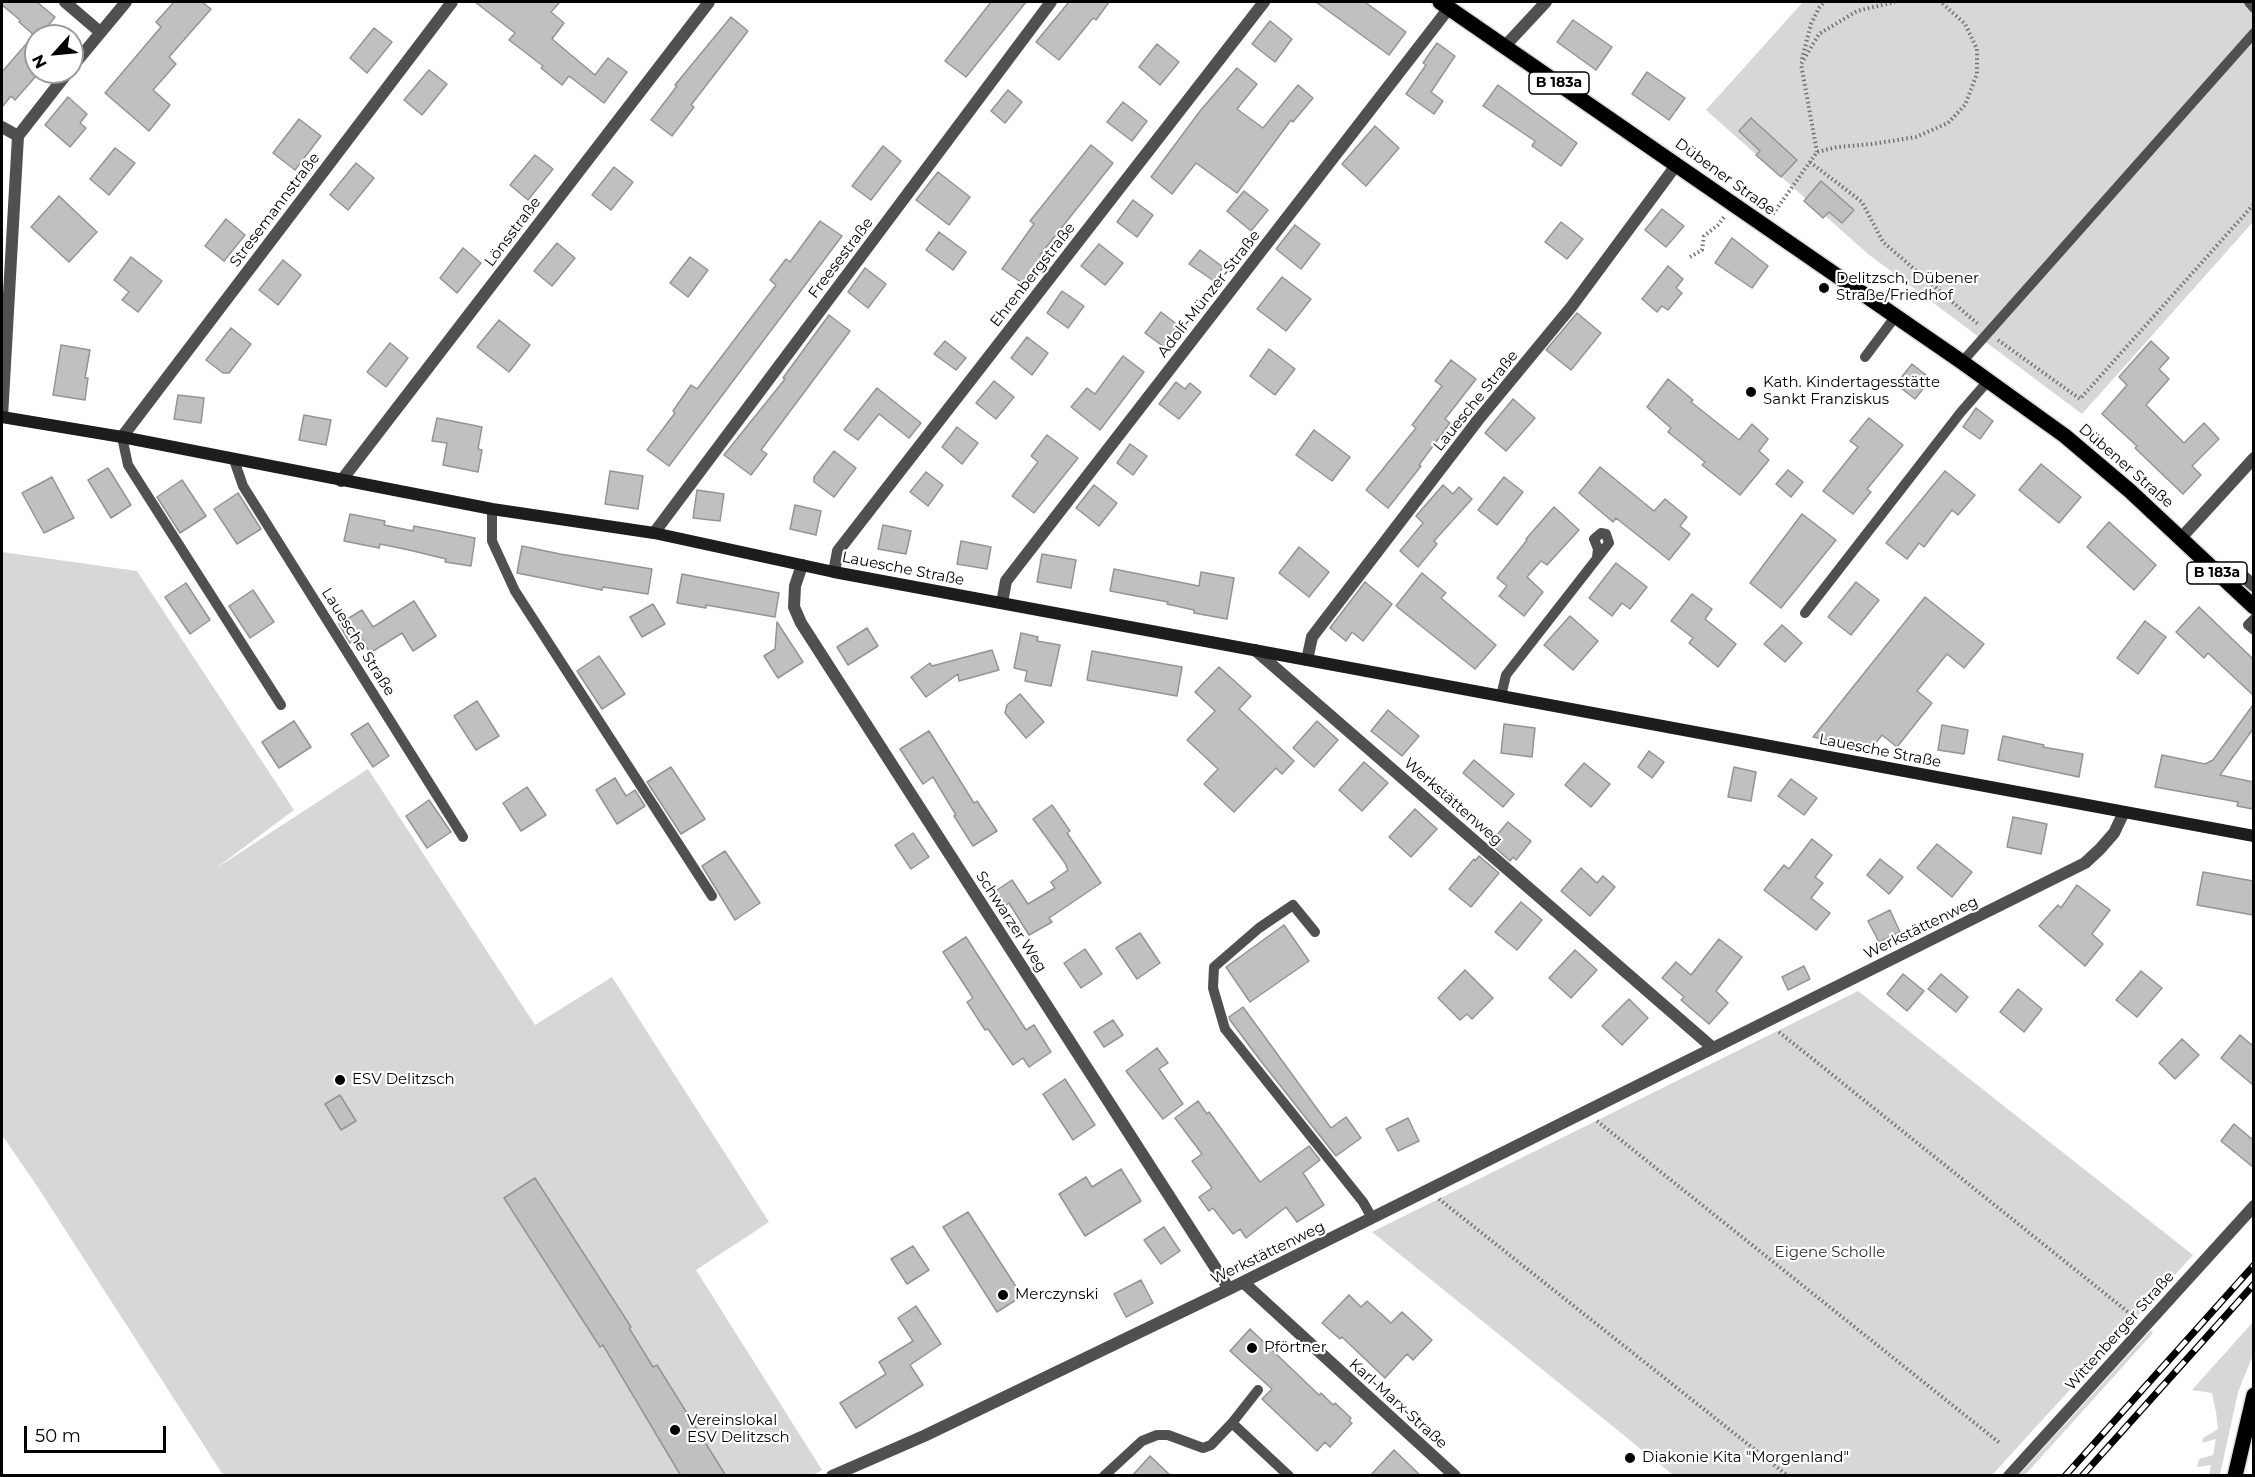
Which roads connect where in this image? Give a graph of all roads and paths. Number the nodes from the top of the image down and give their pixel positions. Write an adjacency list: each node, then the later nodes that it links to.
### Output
1 (65, 2): 14 (street)
2 (126, 2): 14 (street)
3 (452, 2): 32 (street, Stresemannstraße)
4 (709, 2): 35 (street, Lönsstraße)
5 (1051, 2): 37 (street, Freesestraße)
6 (1264, 2): 41 (street, Ehrenbergstraße)
7 (1546, 2): 16 (street)
8 (1824, 2): 18 (path)
9 (1895, 2): 18 (path)
10 (1941, 2): 22 (path)
11 (2249, 2): 13 (lane)
12 (1445, 5): 16 (main road, Dübener Straße / B 183a); 44 (street, Adolf-Münzer-Straße)
13 (2253, 8)
14 (100, 32): 17 (street)
15 (2253, 33): 29 (lane)
16 (1505, 46): 23 (main road, Dübener Straße / B 183a)
17 (84, 52)
18 (1801, 64): 22 (path)
19 (59, 84): 21 (street)
20 (2, 127): 21 (street)
21 (18, 136): 31 (street)
22 (1817, 152): 25 (path)
23 (1677, 164): 24 (main road, Dübener Straße / B 183a); 50 (street, Lauesche Straße)
24 (1732, 205): 25 (main road, Dübener Straße / B 183a); 26 (path)
25 (1763, 227): 27 (main road, Dübener Straße / B 183a)
26 (1690, 257)
27 (1895, 317): 28 (lane); 29 (main road, Dübener Straße / B 183a)
28 (1865, 357)
29 (1962, 362): 30 (main road, Dübener Straße / B 183a)
30 (1988, 381): 38 (main road, Dübener Straße / B 183a); 46 (lane)
31 (2, 417): 32 (street, Lauesche Straße)
32 (122, 437): 34 (street, Lauesche Straße); 52 (lane)
33 (2253, 458): 38 (street)
34 (234, 460): 35 (street, Lauesche Straße); 55 (lane, Lauesche Straße)
35 (341, 481): 36 (street, Lauesche Straße)
36 (492, 508): 37 (street, Lauesche Straße); 56 (lane)
37 (654, 533): 40 (street, Lauesche Straße)
38 (2181, 538): 43 (main road, Dübener Straße / B 183a)
39 (1597, 557): 51 (lane)
40 (802, 565): 41 (street, Lauesche Straße); 65 (street, Schwarzer Weg)
41 (834, 572): 44 (street, Lauesche Straße)
42 (2253, 586): 43 (street)
43 (2232, 587): 45 (main road, Dübener Straße / B 183a)
44 (1002, 603): 49 (street, Lauesche Straße)
45 (2253, 607)
46 (1805, 613)
47 (2253, 619): 48 (lane)
48 (2253, 630)
49 (1255, 650): 50 (street, Lauesche Straße); 59 (street, Werkstättenweg)
50 (1307, 660): 51 (street, Lauesche Straße)
51 (1501, 696): 53 (street, Lauesche Straße)
52 (281, 705)
53 (2124, 812): 54 (street, Lauesche Straße); 58 (street, Werkstättenweg)
54 (2253, 836)
55 (463, 837)
56 (712, 896)
57 (1315, 932): 63 (lane)
58 (1766, 1022): 59 (street, Werkstättenweg); 66 (path)
59 (1713, 1048): 60 (street, Werkstättenweg)
60 (1590, 1109): 61 (street, Werkstättenweg); 70 (path)
61 (1433, 1188): 63 (street, Werkstättenweg); 75 (path)
62 (2253, 1206): 76 (street, Wittenberger Straße)
63 (1372, 1218): 64 (street, Werkstättenweg)
64 (1243, 1282): 65 (street, Werkstättenweg); 74 (street, Karl-Marx-Straße)
65 (1229, 1289): 71 (street, Werkstättenweg)
66 (2128, 1312)
67 (1258, 1390): 69 (lane)
68 (2253, 1395): 77 (main road)
69 (1232, 1423): 72 (lane); 73 (lane)
70 (2001, 1444)
71 (831, 1476)
72 (1104, 1476)
73 (1289, 1476)
74 (1455, 1476)
75 (1788, 1476)
76 (2009, 1476)
77 (2235, 1476)

